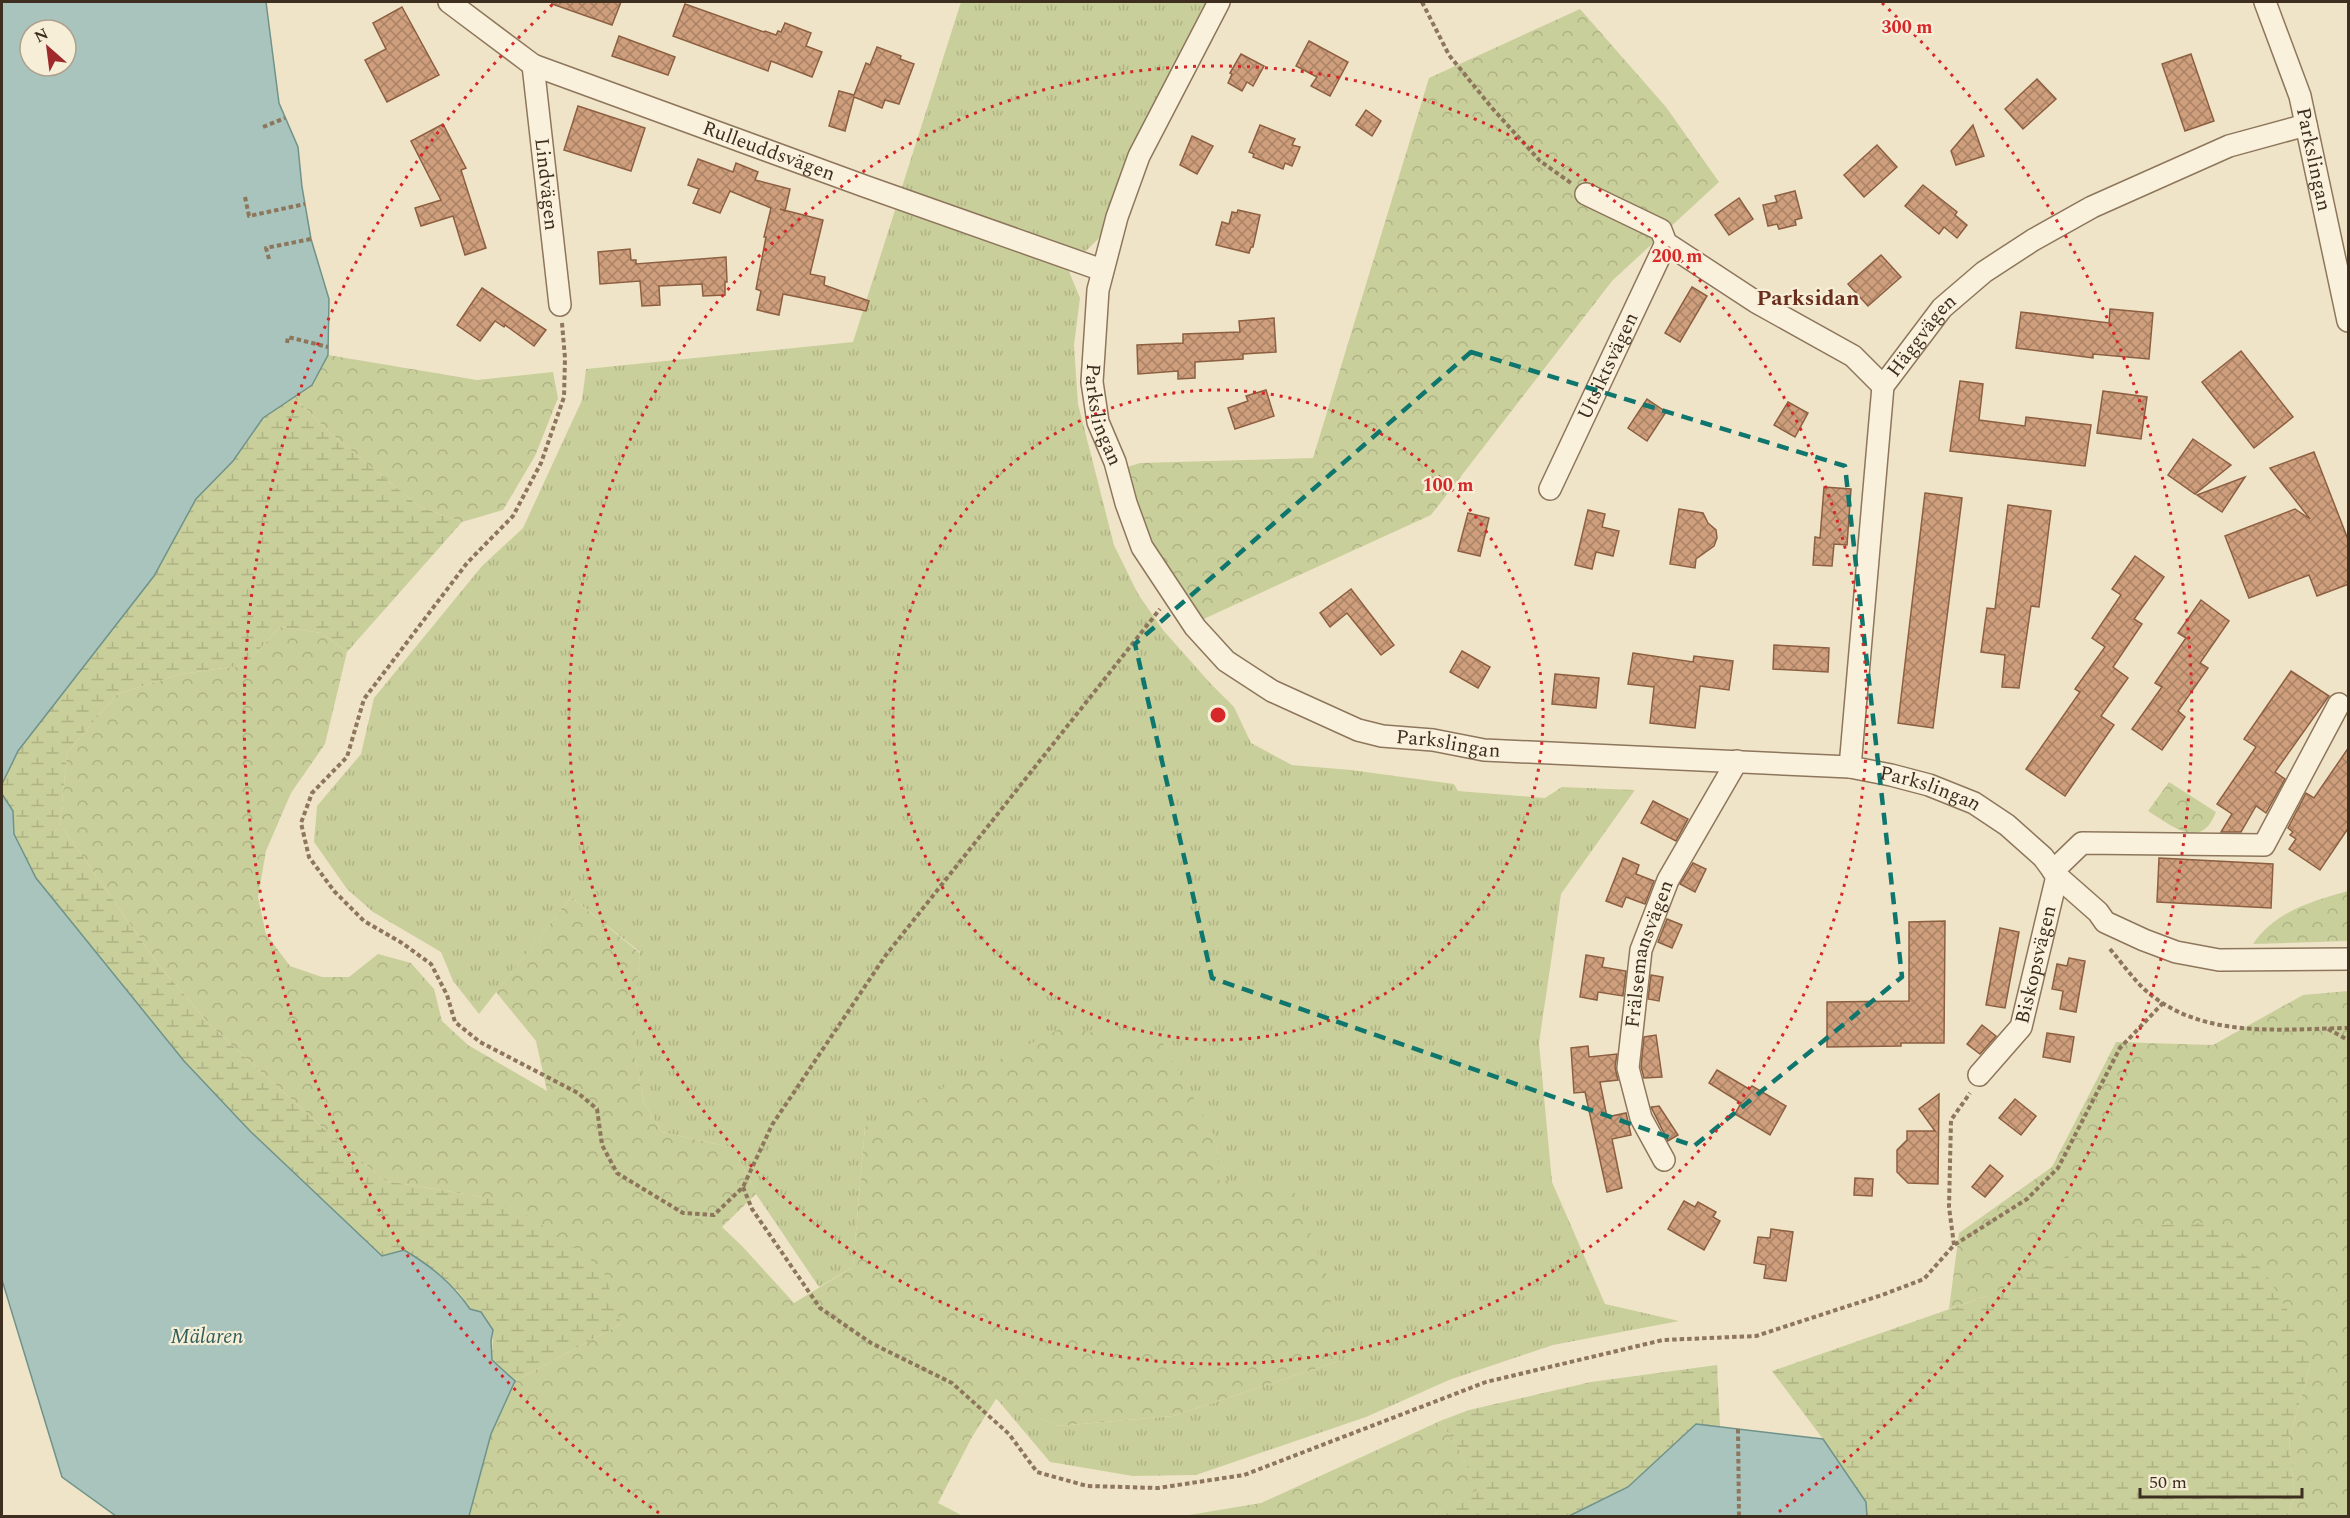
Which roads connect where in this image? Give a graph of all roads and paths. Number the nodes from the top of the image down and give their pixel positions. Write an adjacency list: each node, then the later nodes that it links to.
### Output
1 (449, 2): 5 (street, Rulleuddsvägen)
2 (1219, 2): 15 (street, Parkslingan)
3 (1422, 2): 9 (path)
4 (2265, 2): 7 (street, Parkslingan)
5 (533, 65): 15 (street, Rulleuddsvägen); 16 (street, Lindvägen)
6 (285, 118): 8 (path)
7 (2306, 125): 17 (street, Parkslingan); 20 (street, Häggvägen)
8 (263, 127)
9 (1586, 194): 13 (street)
10 (245, 197): 11 (path)
11 (304, 204)
12 (311, 238): 14 (path)
13 (1666, 243): 20 (street); 21 (street, Utsiktsvägen)
14 (269, 259)
15 (1102, 270): 22 (street, Parkslingan)
16 (560, 305): 35 (path)
17 (2349, 321)
18 (287, 343): 19 (path)
19 (328, 347)
20 (1883, 386): 25 (street, Häggvägen)
21 (1550, 489)
22 (1171, 594): 24 (street, Parkslingan); 35 (path)
23 (2339, 704): 26 (street)
24 (1737, 761): 25 (street, Parkslingan); 34 (street, Frälsemansvägen)
25 (1850, 767): 26 (street, Parkslingan)
26 (2055, 874): 28 (street, Parkslingan); 33 (street, Biskopsvägen)
27 (2106, 944): 29 (path)
28 (2349, 959)
29 (2163, 1003): 30 (path); 36 (path)
30 (2327, 1028): 31 (path); 32 (path)
31 (2349, 1028)
32 (2349, 1040)
33 (1979, 1075): 36 (path)
34 (1664, 1160)
35 (743, 1187): 36 (path)
36 (1954, 1245)
37 (1738, 1429): 38 (path)
38 (1739, 1516)

